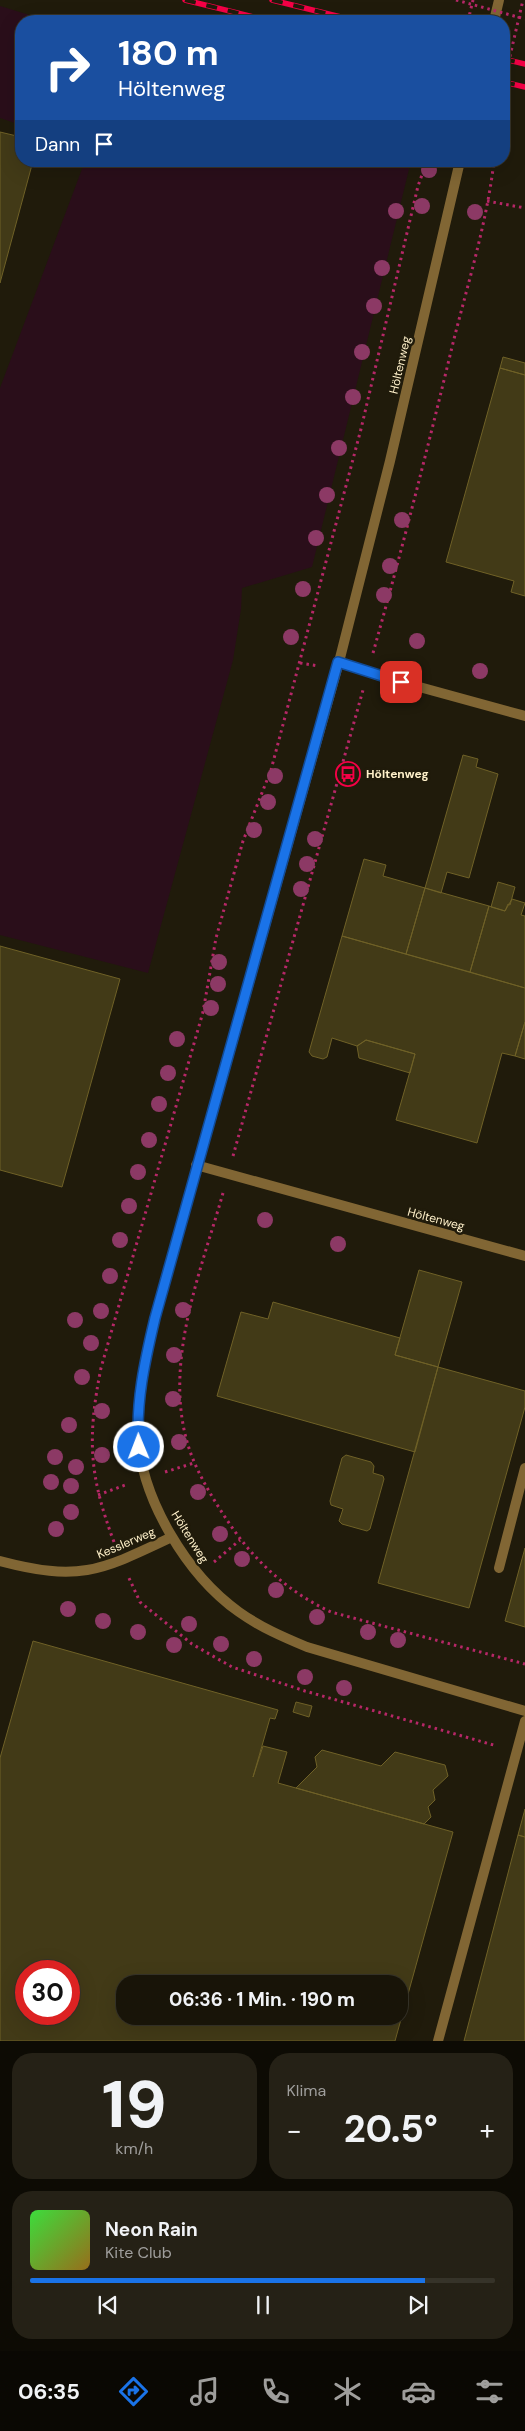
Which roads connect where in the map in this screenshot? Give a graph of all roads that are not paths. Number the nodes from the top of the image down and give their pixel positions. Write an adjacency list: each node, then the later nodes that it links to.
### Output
1 (499, 0): 2 (street)
2 (495, 15)
3 (459, 167): 4 (street, Höltenweg)
4 (338, 662): 5 (street); 6 (street, Höltenweg)
5 (525, 716)
6 (196, 1165): 7 (street, Höltenweg); 9 (street, Höltenweg)
7 (525, 1256)
8 (525, 1468): 11 (street)
9 (172, 1537): 10 (street, Kesslerweg); 12 (street, Höltenweg)
10 (0, 1561)
11 (498, 1568)
12 (525, 1711)
13 (525, 1721): 14 (street)
14 (438, 2041)

